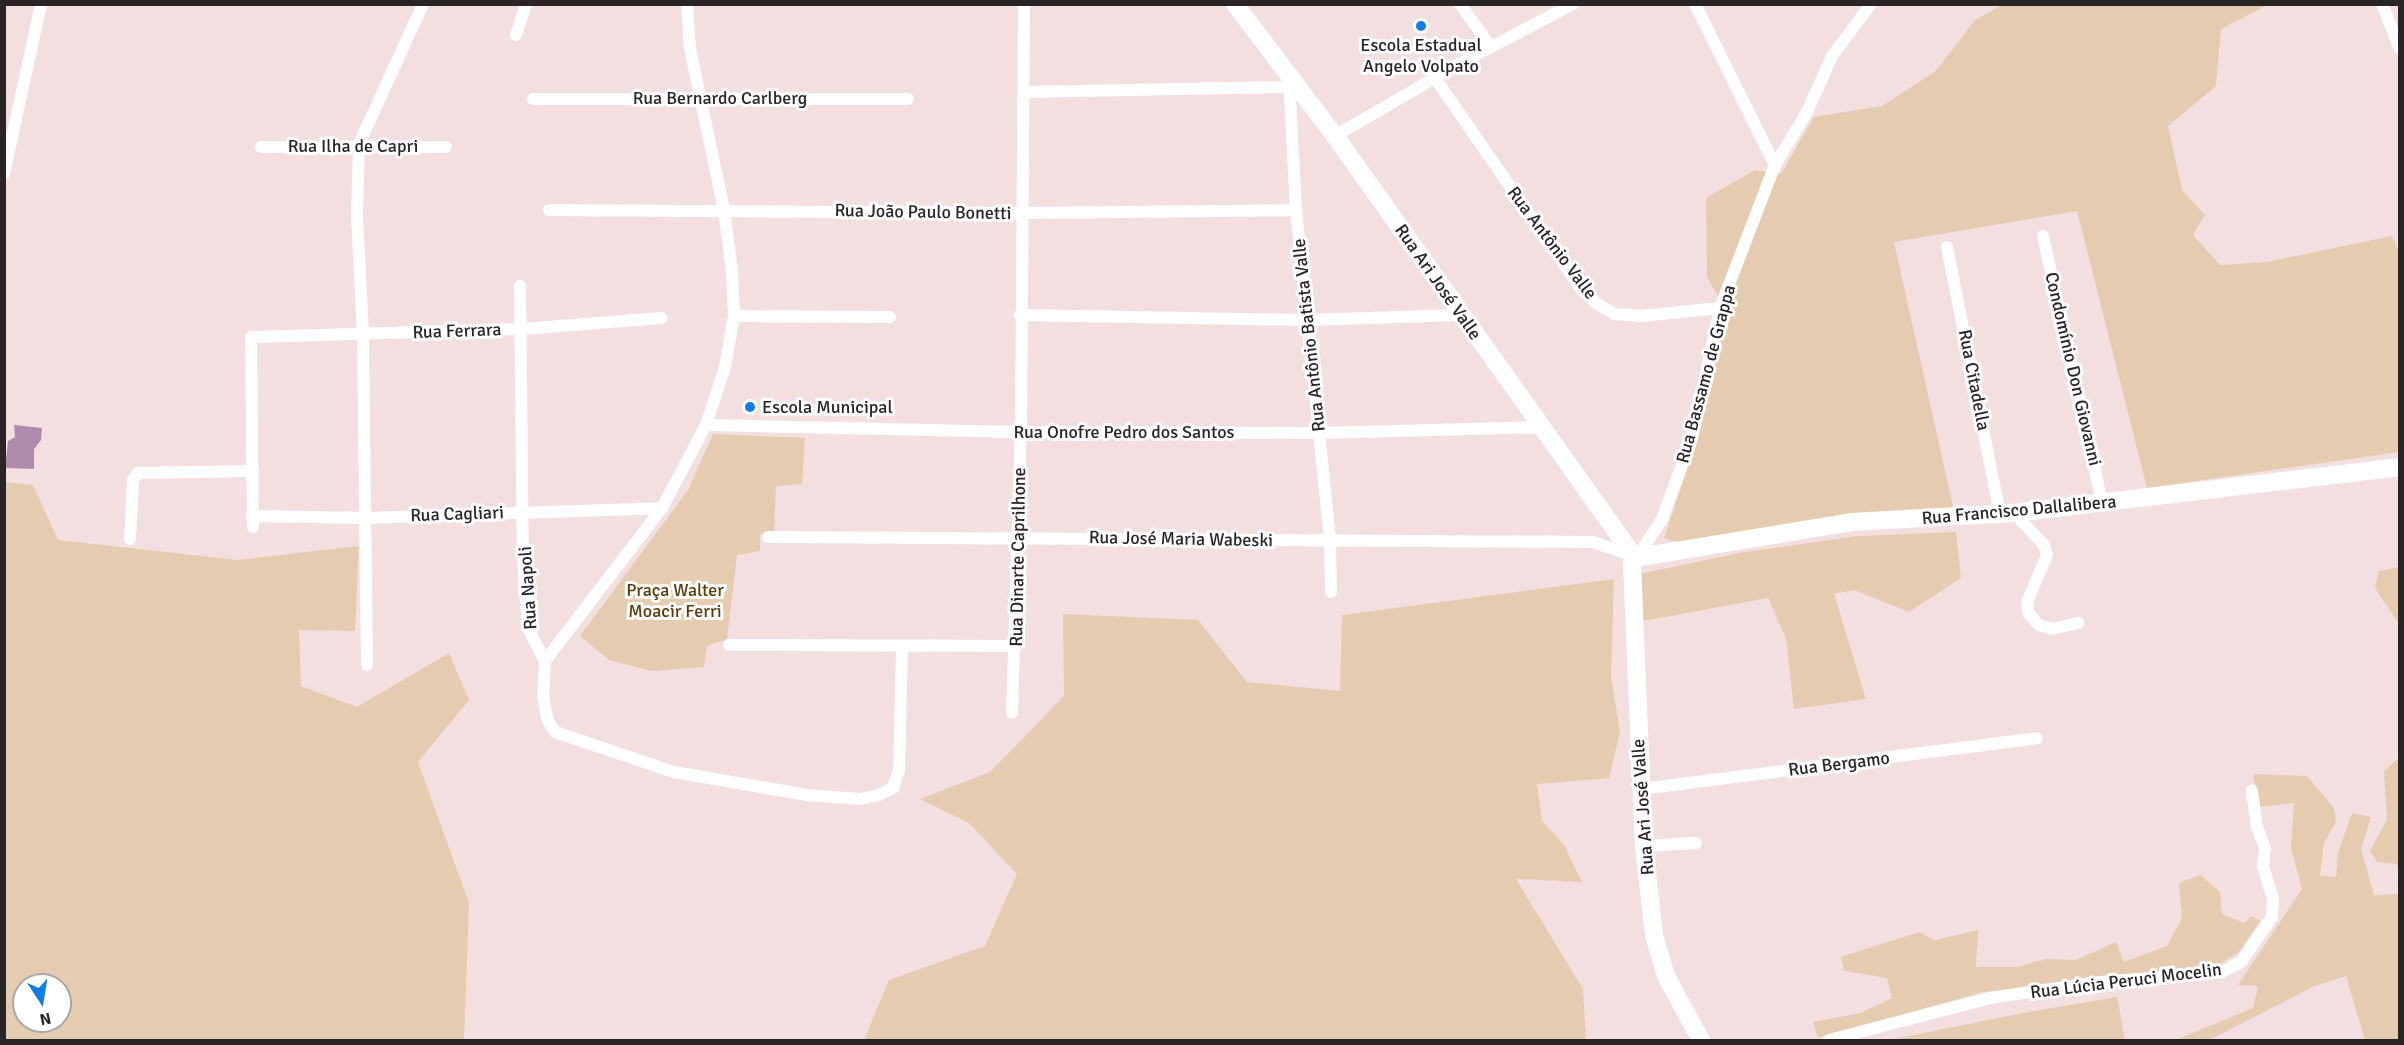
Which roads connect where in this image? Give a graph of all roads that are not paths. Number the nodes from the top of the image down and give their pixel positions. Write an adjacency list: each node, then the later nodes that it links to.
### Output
1 (41, 4): 27 (street)
2 (423, 4): 23 (street)
3 (526, 4): 13 (street)
4 (687, 4): 19 (street)
5 (1024, 4): 18 (street, Rua Dinarte Caprilhone)
6 (1229, 4): 12 (street, Rua Ari José Valle)
7 (1461, 4): 14 (street)
8 (1573, 4): 14 (street)
9 (1695, 4): 26 (street)
10 (1871, 4): 26 (street, Rua Bassamo de Grappa)
11 (2382, 4): 15 (street)
12 (1240, 12): 17 (street, Rua Ari José Valle)
13 (516, 35)
14 (1491, 46): 16 (street)
15 (2400, 49)
16 (1435, 78): 22 (street); 35 (street, Rua Antônio Valle)
17 (1290, 82): 18 (street); 22 (street, Rua Ari José Valle); 30 (street, Rua Antônio Batista Valle)
18 (1024, 92): 31 (street, Rua Dinarte Caprilhone)
19 (700, 97): 20 (street, Rua Bernardo Carlberg); 21 (street, Rua Bernardo Carlberg); 29 (street)
20 (533, 99)
21 (908, 99)
22 (1335, 136): 37 (street, Rua Ari José Valle)
23 (359, 144): 24 (street, Rua Ilha de Capri); 25 (street, Rua Ilha de Capri); 43 (street)
24 (261, 147)
25 (446, 147)
26 (1775, 165): 35 (street, Rua Bassamo de Grappa)
27 (4, 174)
28 (549, 210): 29 (street, Rua João Paulo Bonetti)
29 (724, 210): 31 (street, Rua João Paulo Bonetti); 38 (street)
30 (1296, 210): 31 (street, Rua João Paulo Bonetti); 41 (street, Rua Antônio Batista Valle)
31 (1023, 213): 36 (street, Rua Dinarte Caprilhone)
32 (2043, 236): 50 (street, Condomínio Don Giovanni)
33 (1947, 247): 53 (street, Rua Citadella)
34 (520, 286): 42 (street, Rua Napoli)
35 (1720, 308): 61 (street, Rua Bassamo de Grappa)
36 (1020, 315): 41 (street); 46 (street, Rua Dinarte Caprilhone)
37 (1460, 315): 41 (street); 45 (street, Rua Ari José Valle)
38 (734, 316): 39 (street); 44 (street)
39 (890, 317)
40 (662, 318): 42 (street, Rua Ferrara)
41 (1306, 320): 47 (street, Rua Antônio Batista Valle)
42 (522, 329): 43 (street, Rua Ferrara); 52 (street, Rua Napoli)
43 (363, 334): 49 (street, Rua Ferrara); 54 (street)
44 (706, 425): 46 (street, Rua Onofre Pedro dos Santos); 51 (street)
45 (1542, 427): 47 (street, Rua Onofre Pedro dos Santos); 55 (street, Rua Ari José Valle)
46 (1021, 432): 47 (street, Rua Onofre Pedro dos Santos); 57 (street, Rua Dinarte Caprilhone)
47 (1319, 433): 59 (street, Rua Antônio Batista Valle)
48 (2400, 467): 50 (street, Rua Francisco Dallalibera)
49 (253, 471): 54 (street, Rua Cagliari); 58 (street)
50 (2102, 502): 53 (street, Rua Francisco Dallalibera)
51 (662, 508): 52 (street, Rua Cagliari); 67 (street)
52 (525, 511): 54 (street, Rua Cagliari); 67 (street, Rua Napoli)
53 (2007, 513): 61 (street, Rua Francisco Dallalibera); 63 (street)
54 (365, 518): 68 (street)
55 (1610, 527): 60 (street); 61 (street, Rua Ari José Valle)
56 (768, 537): 57 (street, Rua José Maria Wabeski)
57 (1019, 537): 59 (street, Rua José Maria Wabeski); 65 (street, Rua Dinarte Caprilhone)
58 (130, 539)
59 (1330, 541): 60 (street, Rua José Maria Wabeski); 62 (street, Rua Antônio Batista Valle)
60 (1593, 542): 61 (street, Rua José Maria Wabeski)
61 (1639, 553): 71 (street, Rua Ari José Valle)
62 (1331, 592)
63 (2078, 623)
64 (729, 645): 66 (street)
65 (1016, 646): 66 (street); 69 (street, Rua Dinarte Caprilhone)
66 (902, 647): 67 (street)
67 (545, 661)
68 (367, 665)
69 (1012, 713)
70 (2037, 738): 71 (street, Rua Bergamo)
71 (1641, 789): 74 (street, Rua Ari José Valle)
72 (2252, 790): 76 (street, Rua Lúcia Peruci Mocelin)
73 (1696, 843): 74 (street)
74 (1644, 846): 75 (street, Rua Ari José Valle)
75 (1701, 1041)
76 (1829, 1041)

